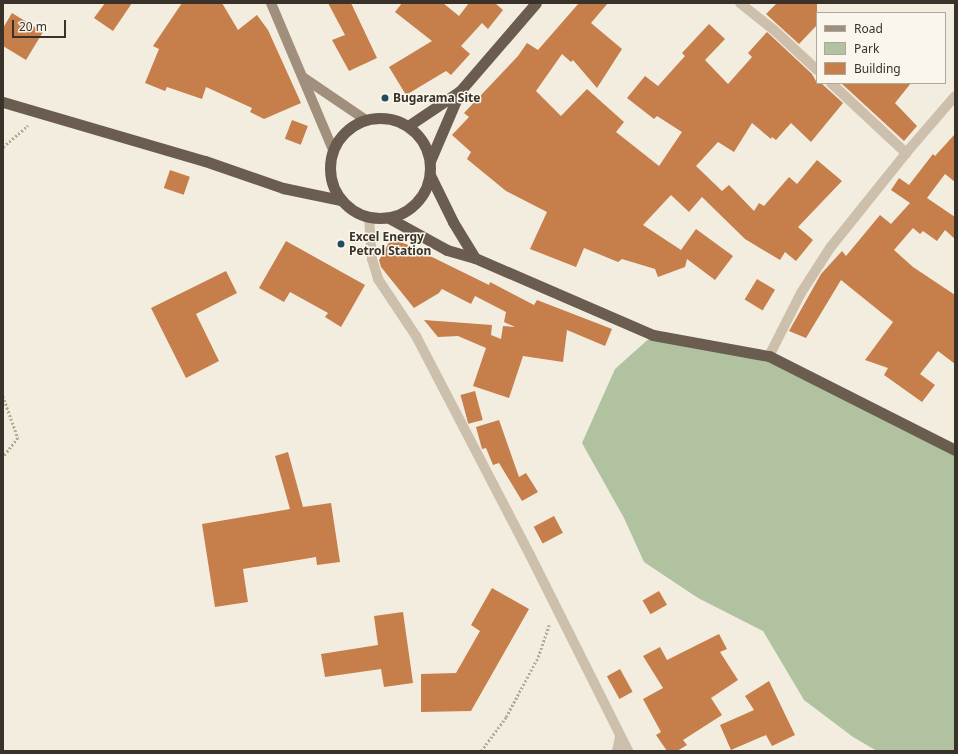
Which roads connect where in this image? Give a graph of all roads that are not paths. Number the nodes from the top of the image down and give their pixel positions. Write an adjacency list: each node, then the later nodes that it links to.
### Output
1 (271, 3): 5 (main road)
2 (536, 3): 7 (highway)
3 (740, 3): 4 (street)
4 (816, 69)
5 (304, 78): 10 (main road); 12 (main road)
6 (832, 84): 13 (street)
7 (460, 91): 11 (highway); 14 (highway)
8 (955, 96): 13 (street)
9 (3, 102): 16 (highway)
10 (366, 120): 11 (highway); 12 (highway)
11 (408, 126): 14 (highway)
12 (333, 150): 16 (highway)
13 (906, 153): 20 (street)
14 (430, 161): 15 (highway)
15 (430, 175): 18 (highway); 19 (highway)
16 (340, 200): 17 (highway)
17 (369, 218): 18 (highway); 22 (street)
18 (389, 218): 19 (highway)
19 (475, 258): 20 (highway)
20 (769, 356): 21 (highway)
21 (955, 450)
22 (620, 737): 23 (street); 24 (street)
23 (617, 751)
24 (628, 751)

